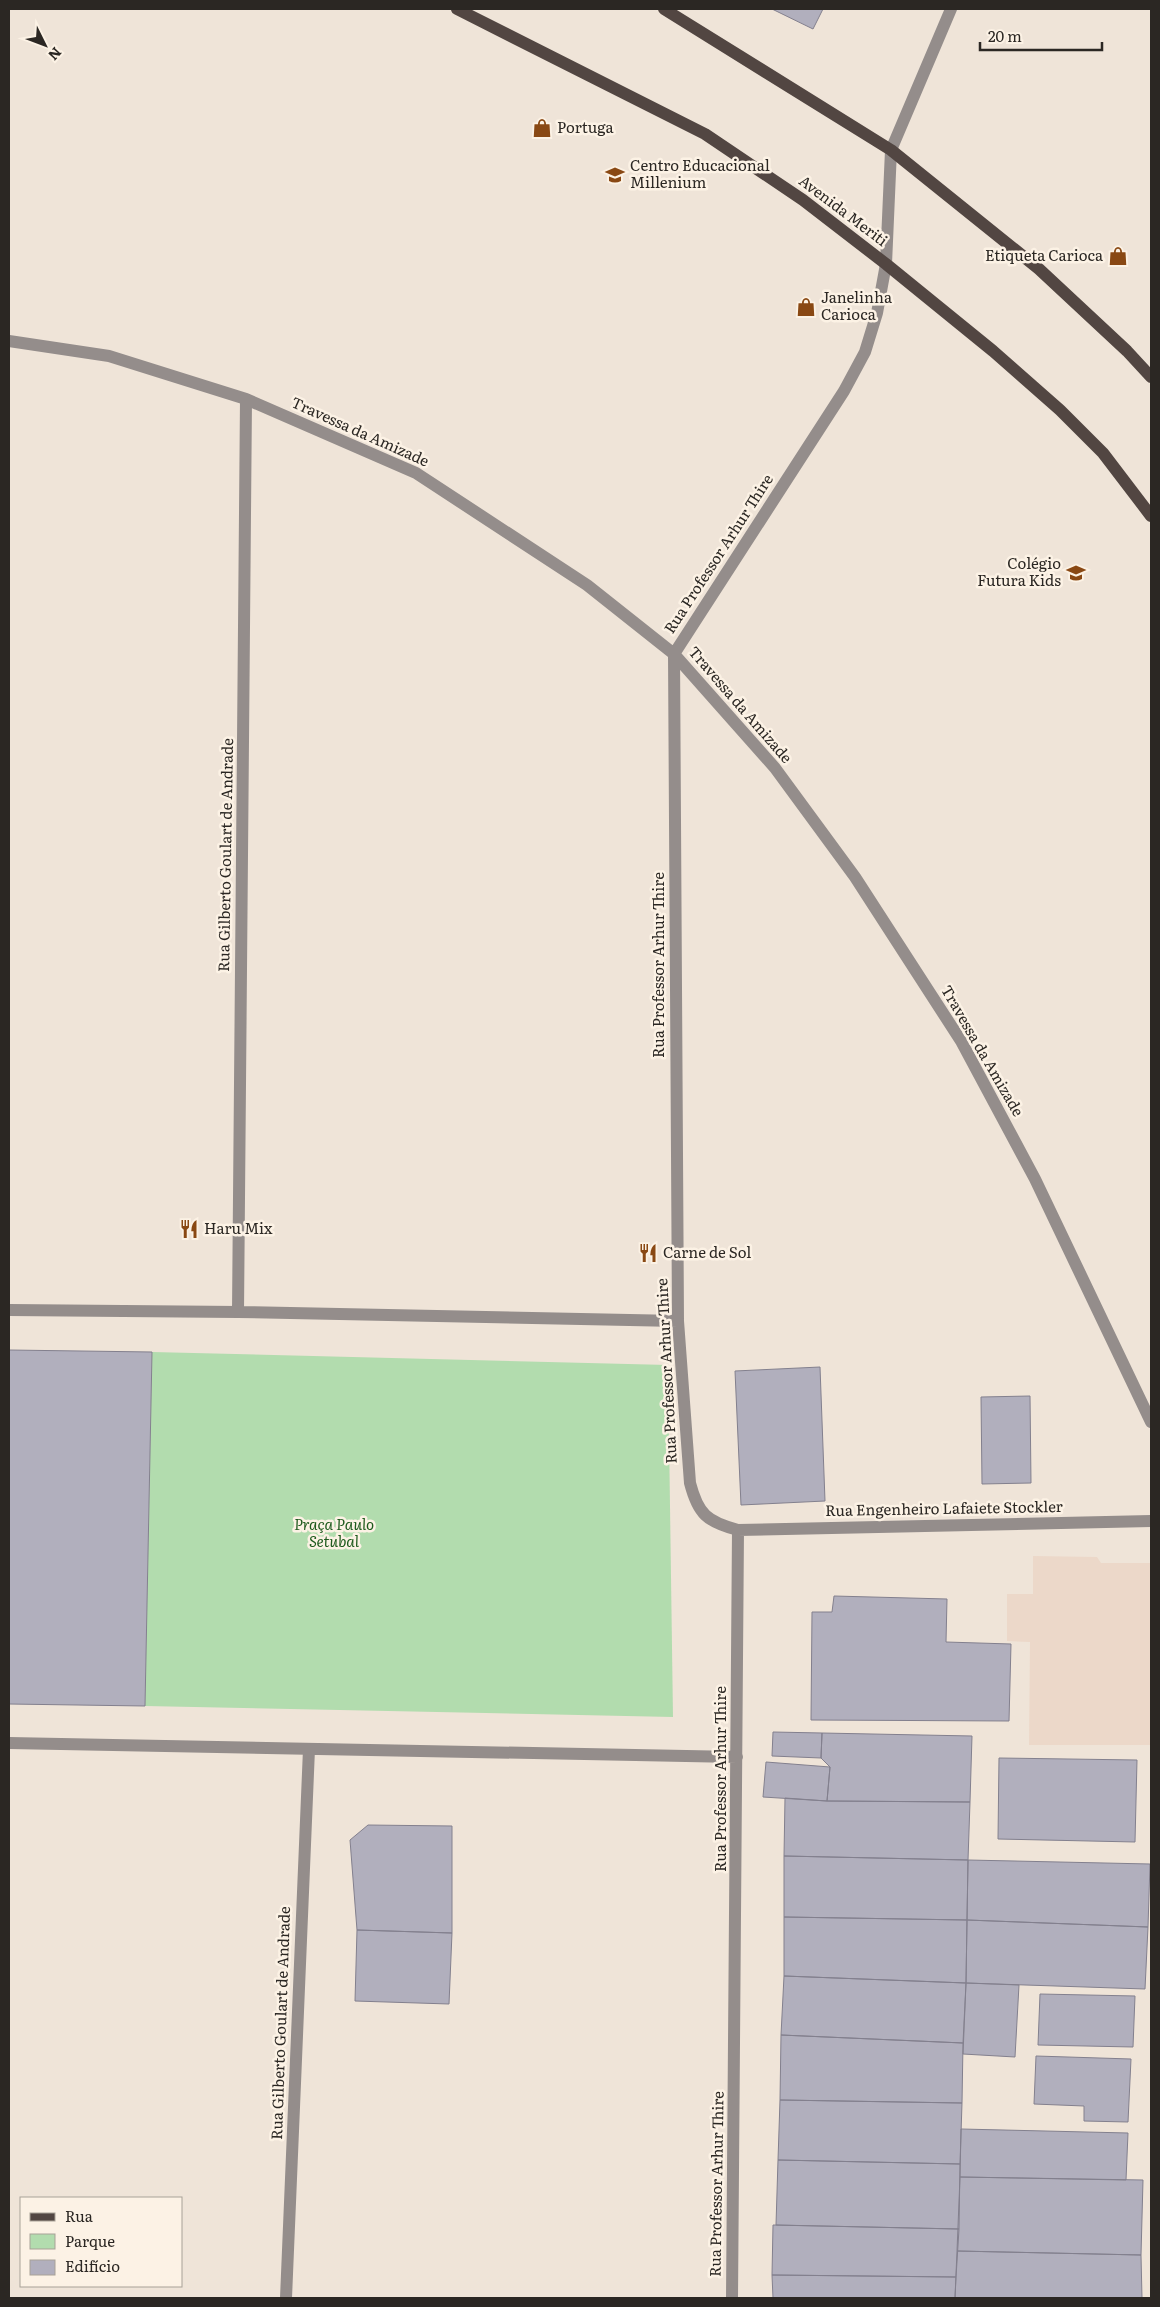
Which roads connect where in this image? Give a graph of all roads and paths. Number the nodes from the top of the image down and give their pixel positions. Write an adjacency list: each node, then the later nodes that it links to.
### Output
1 (457, 9): 5 (main road, Avenida Meriti)
2 (664, 9): 4 (main road)
3 (951, 9): 4 (street)
4 (891, 150): 5 (street, Rua Professor Arhur Thire); 7 (main road)
5 (886, 264): 9 (main road, Avenida Meriti); 10 (street, Rua Professor Arhur Thire)
6 (9, 341): 8 (street, Travessa da Amizade)
7 (1151, 377)
8 (246, 399): 10 (street, Travessa da Amizade); 12 (street, Rua Gilberto Goulart de Andrade)
9 (1151, 516)
10 (674, 654): 13 (street, Rua Professor Arhur Thire); 14 (street, Travessa da Amizade)
11 (9, 1310): 12 (street)
12 (238, 1312): 13 (street)
13 (678, 1321): 16 (street, Rua Professor Arhur Thire)
14 (1151, 1422)
15 (1151, 1521): 16 (street, Rua Engenheiro Lafaiete Stockler)
16 (738, 1530): 19 (street, Rua Professor Arhur Thire)
17 (9, 1743): 18 (street)
18 (309, 1749): 19 (street); 20 (street, Rua Gilberto Goulart de Andrade)
19 (738, 1757): 21 (street, Rua Professor Arhur Thire)
20 (286, 2298)
21 (732, 2298)

